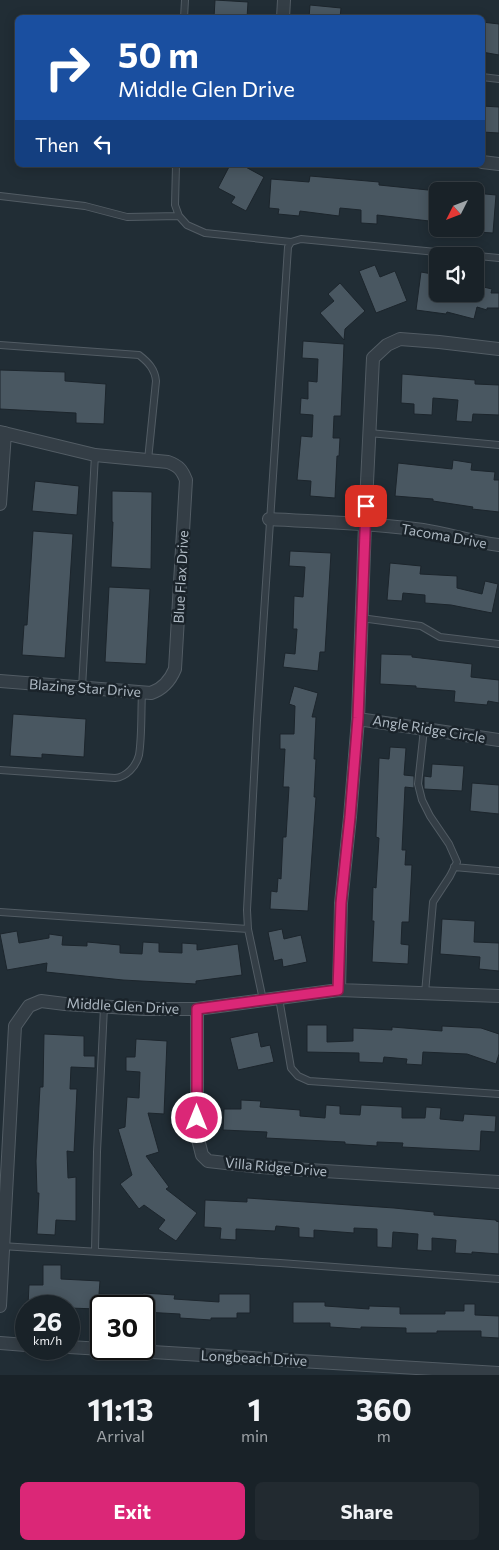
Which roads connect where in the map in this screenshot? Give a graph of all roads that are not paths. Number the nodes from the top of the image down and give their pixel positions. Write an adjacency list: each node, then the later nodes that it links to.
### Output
1 (185, 0): 3 (lane)
2 (284, 0): 4 (street)
3 (184, 15)
4 (283, 15)
5 (485, 77): 6 (lane)
6 (499, 79)
7 (485, 162): 8 (street)
8 (499, 164)
9 (176, 167): 11 (lane)
10 (0, 196): 11 (lane)
11 (179, 216): 12 (lane)
12 (291, 242): 13 (lane); 22 (lane)
13 (499, 258)
14 (0, 345): 20 (lane)
15 (499, 349): 17 (street)
16 (2, 432): 19 (street); 21 (street)
17 (369, 433): 18 (lane); 23 (street)
18 (499, 445)
19 (95, 455): 20 (street); 29 (lane)
20 (148, 460): 28 (street, Blue Flax Drive)
21 (0, 504)
22 (270, 519): 23 (street, Tacoma Drive); 38 (lane)
23 (364, 524): 24 (street, Tacoma Drive); 25 (street)
24 (499, 545)
25 (361, 618): 26 (lane); 31 (street)
26 (499, 644)
27 (0, 681): 29 (street, Blazing Star Drive)
28 (167, 684): 30 (street, Blazing Star Drive)
29 (82, 688): 30 (street, Blazing Star Drive)
30 (142, 693): 34 (lane)
31 (358, 718): 32 (street, Angle Ridge Circle); 39 (street)
32 (424, 729): 33 (street, Angle Ridge Circle); 35 (lane)
33 (499, 740)
34 (0, 770)
35 (454, 867): 36 (lane); 40 (lane)
36 (499, 871)
37 (0, 912): 38 (lane)
38 (248, 929): 43 (lane)
39 (338, 990): 40 (street, Middle Glen Drive); 42 (street, Middle Glen Drive)
40 (425, 993): 41 (street, Middle Glen Drive)
41 (499, 996)
42 (279, 998): 43 (street, Middle Glen Drive); 46 (lane)
43 (263, 1000): 45 (street, Middle Glen Drive)
44 (104, 1007): 45 (street, Middle Glen Drive); 48 (street, Middle Glen Drive); 49 (lane)
45 (197, 1009): 47 (street, Villa Ridge Drive)
46 (499, 1094)
47 (499, 1182)
48 (2, 1246): 49 (lane); 51 (street)
49 (95, 1251): 50 (lane)
50 (499, 1279)
51 (0, 1306)
52 (0, 1343): 53 (street)
53 (15, 1344)
54 (80, 1349): 55 (street, Longbeach Drive)
55 (499, 1373)

